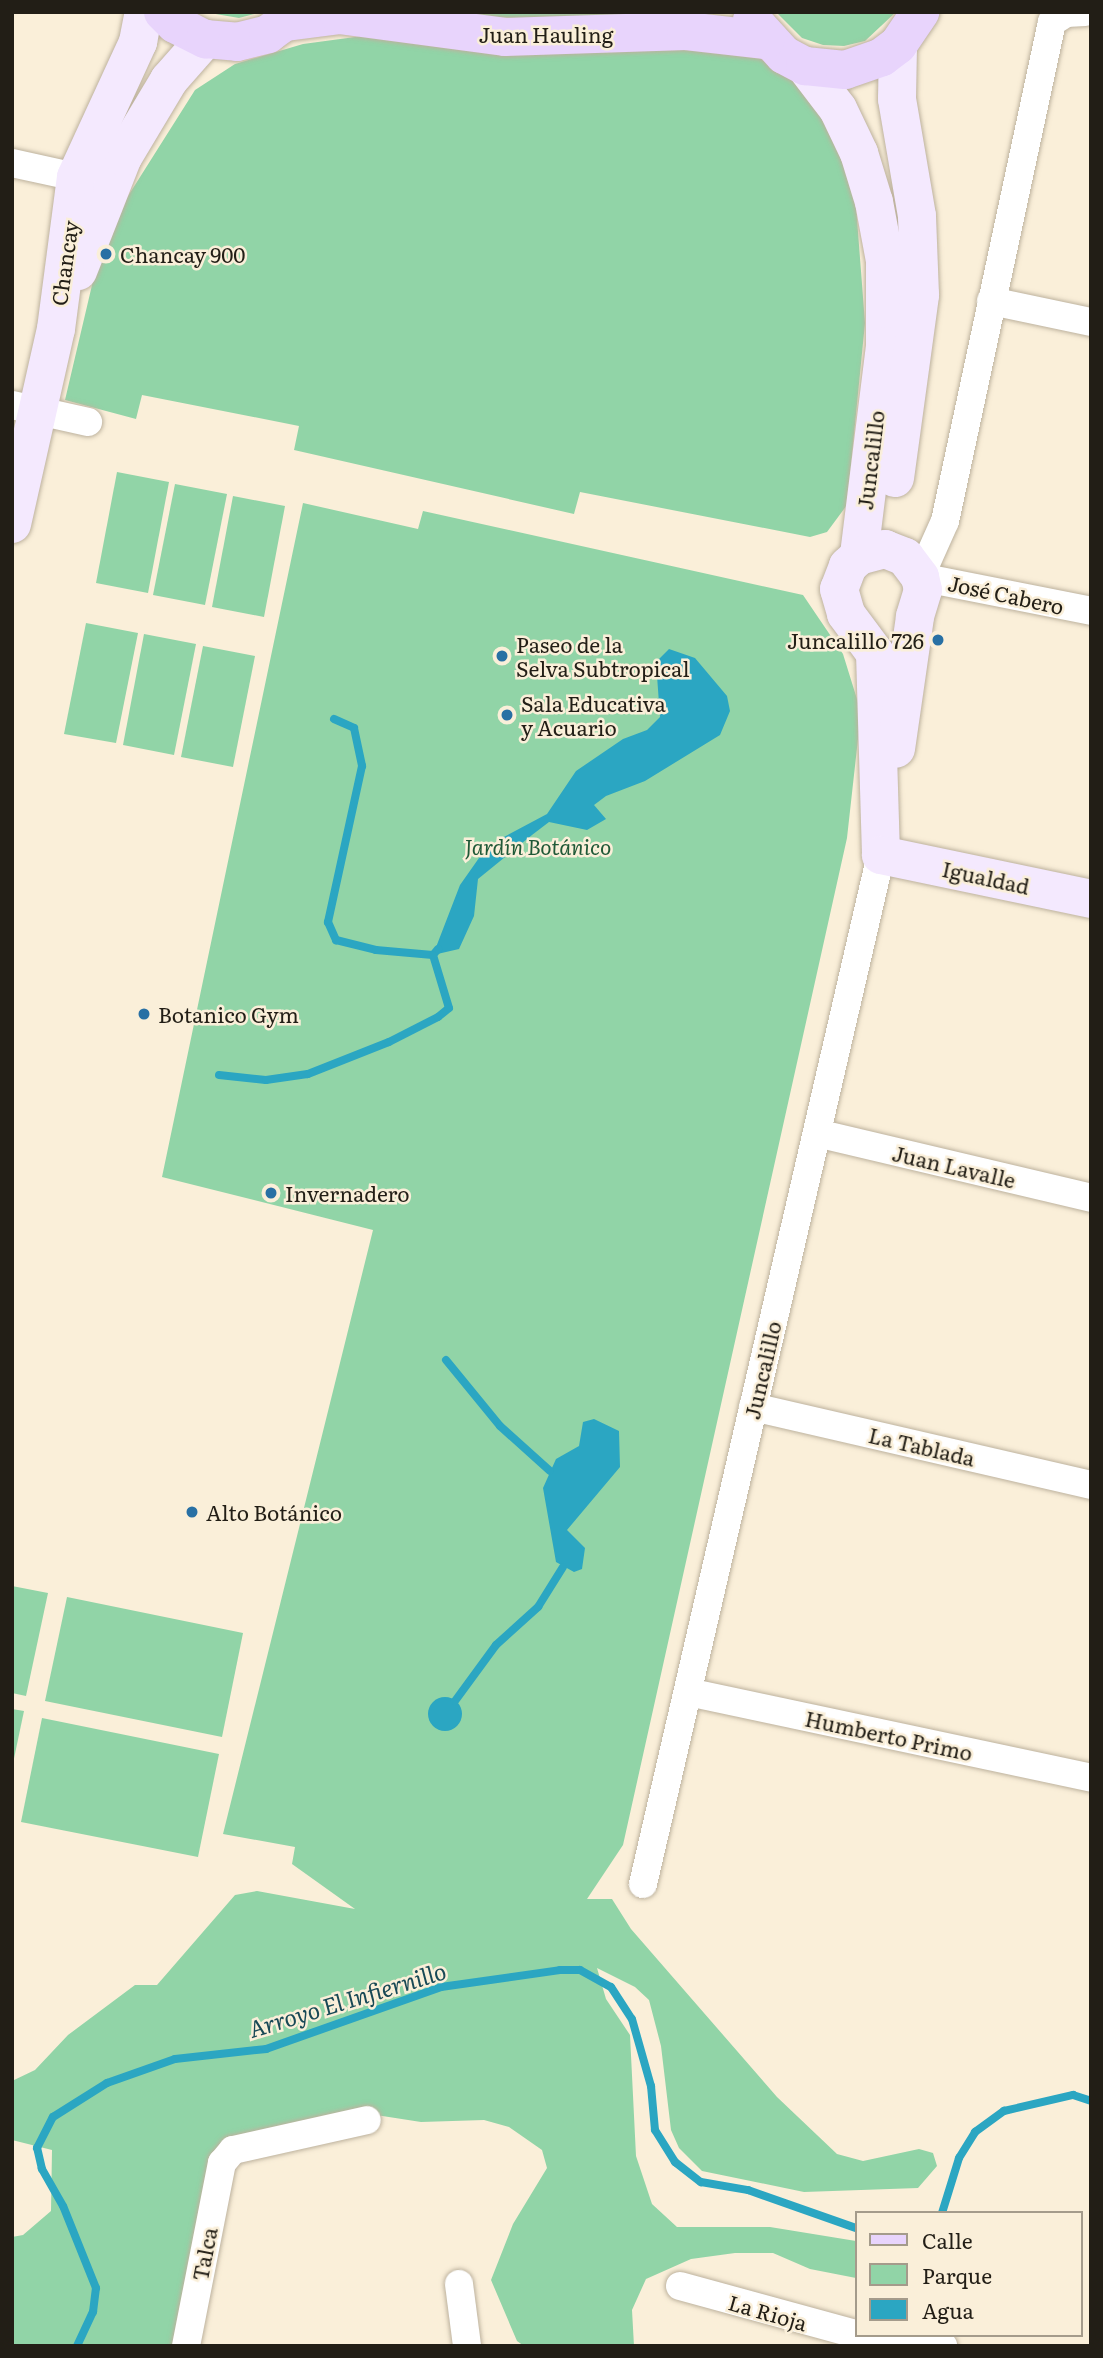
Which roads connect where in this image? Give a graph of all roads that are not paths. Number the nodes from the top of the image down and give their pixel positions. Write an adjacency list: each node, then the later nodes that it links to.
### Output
1 (144, 12): 11 (main road, Chancay)
2 (163, 12): 7 (main road)
3 (920, 12): 8 (main road)
4 (1087, 13): 12 (street, Juncalillo)
5 (292, 17): 6 (main road, Juan Hauling); 7 (main road, Juan Hauling)
6 (757, 26): 9 (main road)
7 (205, 38): 14 (main road)
8 (898, 45): 9 (main road); 18 (main road, Juncalillo)
9 (805, 66): 18 (main road, Juncalillo)
10 (12, 163): 11 (street)
11 (76, 177): 14 (main road, Chancay)
12 (991, 301): 13 (street); 19 (street, Juncalillo)
13 (1091, 322)
14 (56, 328): 15 (main road, Chancay)
15 (26, 409): 16 (street); 17 (main road, Chancay)
16 (88, 422)
17 (12, 524)
18 (872, 553): 19 (main road); 22 (main road, Juncalillo)
19 (920, 577): 20 (street, José Cabero); 21 (main road, Juncalillo)
20 (1091, 611)
21 (915, 617): 22 (main road); 23 (main road, Juncalillo)
22 (854, 624): 23 (main road, Juncalillo)
23 (881, 855): 24 (main road, Igualdad); 25 (street, Juncalillo)
24 (1091, 899)
25 (817, 1133): 26 (street, Juan Lavalle); 27 (street, Juncalillo)
26 (1091, 1198)
27 (753, 1407): 28 (street, La Tablada); 29 (street, Juncalillo)
28 (1091, 1485)
29 (688, 1692): 30 (street, Humberto Primo); 31 (street, Juncalillo)
30 (1091, 1778)
31 (643, 1884)
32 (367, 2120): 37 (street, Talca)
33 (459, 2284): 38 (street)
34 (680, 2286): 35 (street, La Rioja)
35 (855, 2334)
36 (878, 2337): 39 (street)
37 (186, 2346)
38 (467, 2346)
39 (943, 2346)

